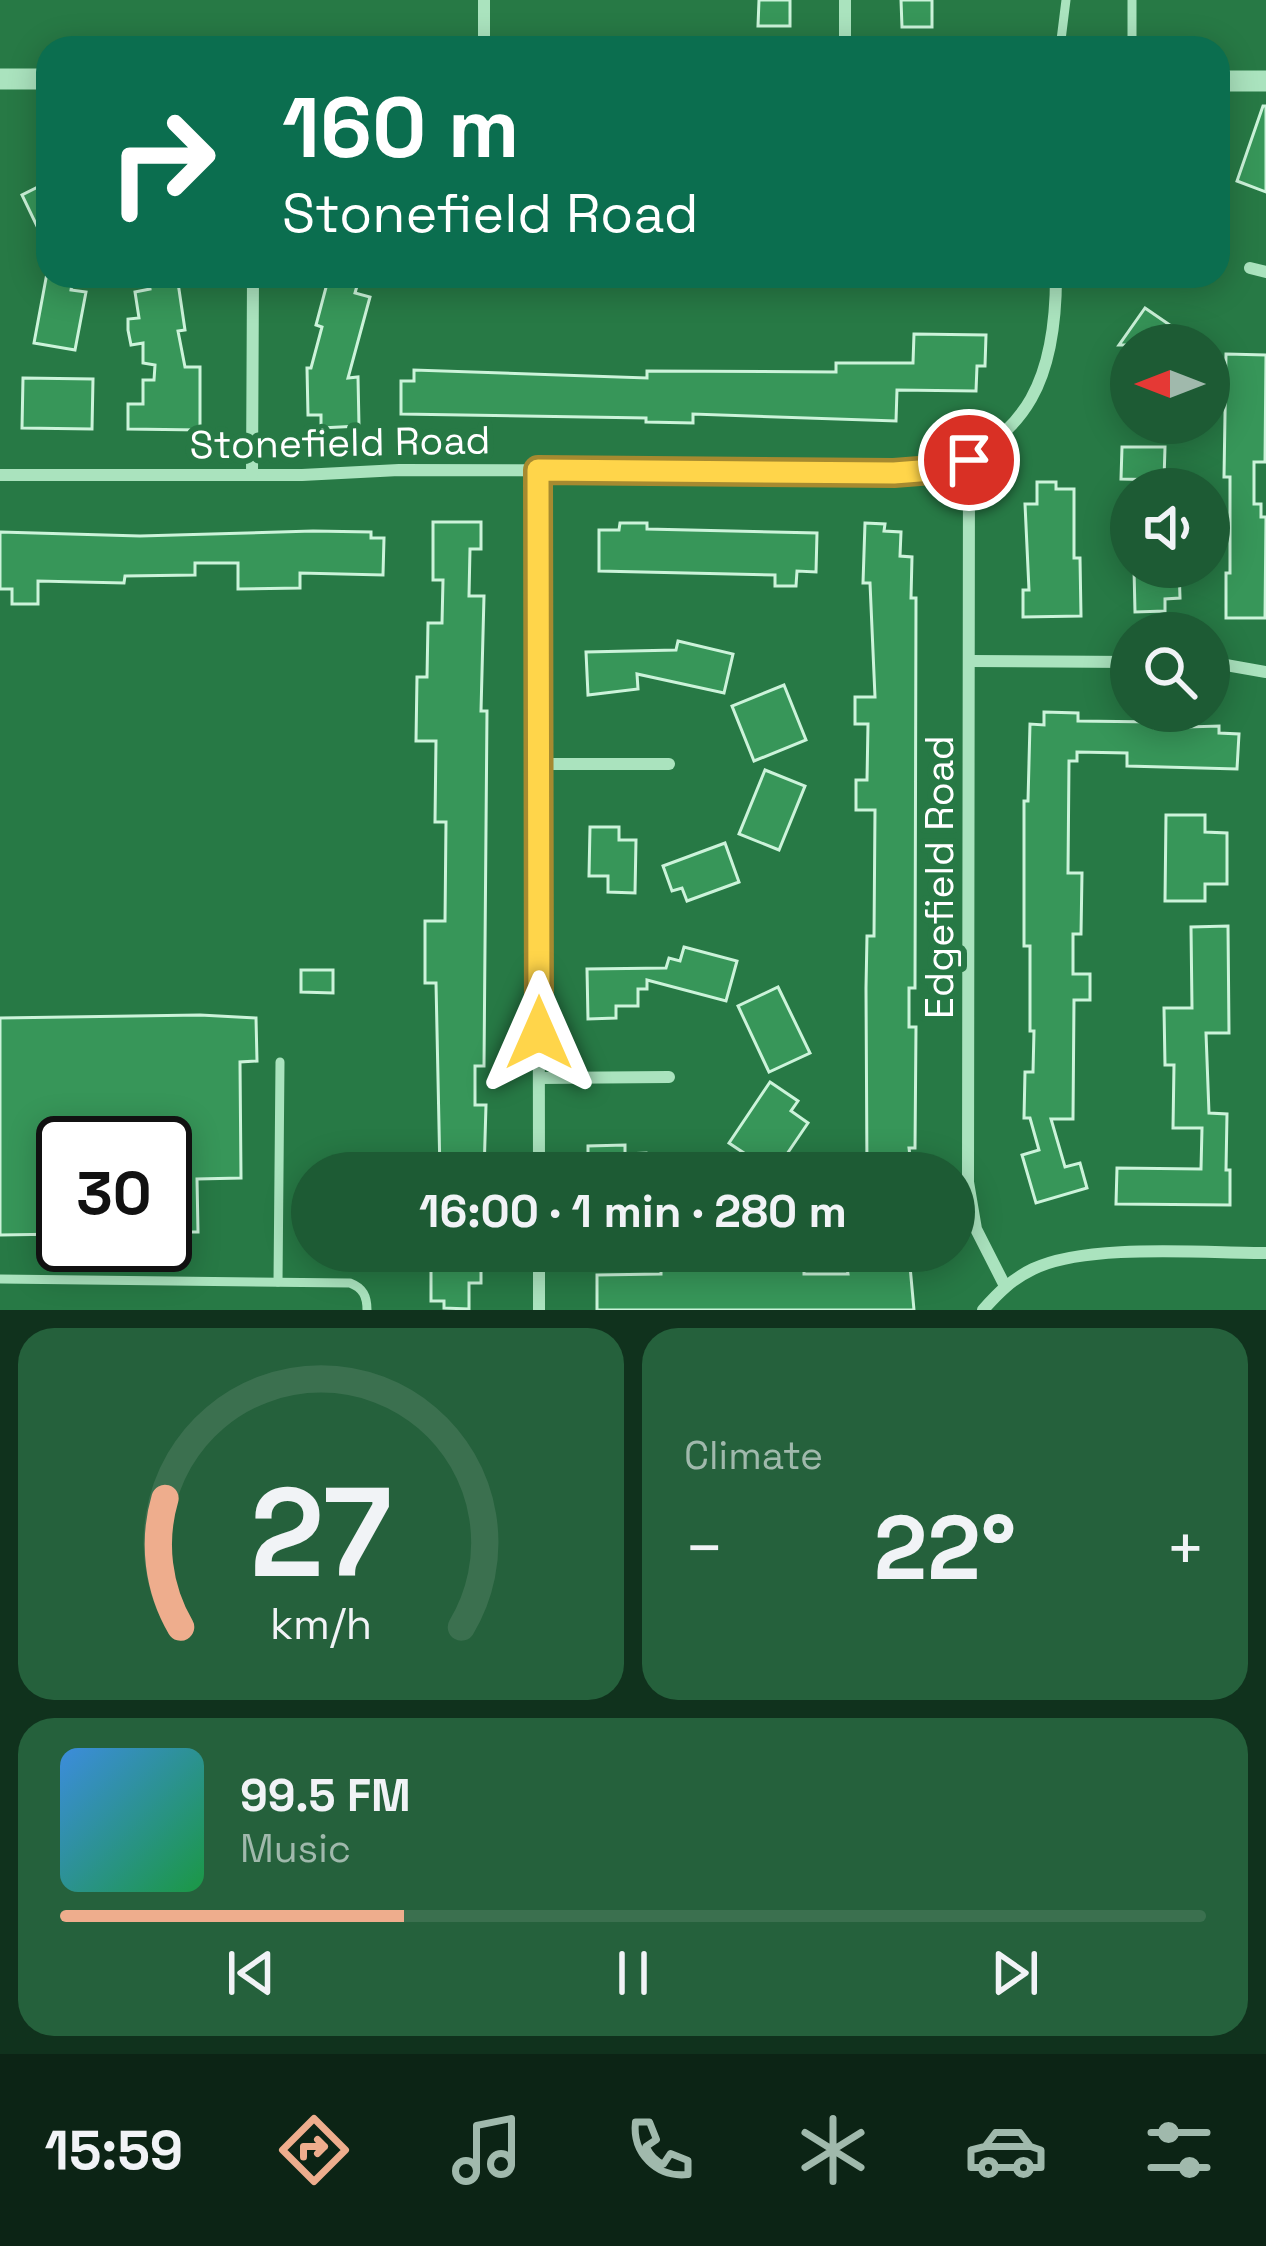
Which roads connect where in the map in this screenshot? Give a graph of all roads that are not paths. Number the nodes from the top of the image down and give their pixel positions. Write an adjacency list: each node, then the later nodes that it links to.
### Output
1 (484, 0): 5 (street)
2 (844, 0): 6 (street)
3 (1066, 0): 7 (lane)
4 (1132, 0): 8 (lane)
5 (484, 36)
6 (844, 36)
7 (1062, 36)
8 (1132, 36)
9 (0, 79): 10 (street)
10 (36, 79)
11 (1230, 81): 12 (street)
12 (1266, 81)
13 (1250, 268): 14 (street)
14 (1266, 272)
15 (253, 288): 20 (street)
16 (1055, 288): 17 (street, Stonefield Road)
17 (969, 460): 18 (street, Stonefield Road); 21 (street, Edgefield Road)
18 (538, 470): 20 (street, Stonefield Road); 25 (street)
19 (0, 475): 20 (street, Stonefield Road)
20 (252, 475)
21 (970, 661): 22 (street); 35 (street, Edgefield Road)
22 (1110, 662)
23 (1230, 666): 24 (street)
24 (1266, 672)
25 (538, 764): 26 (street); 29 (street)
26 (669, 764)
27 (280, 1062): 34 (lane)
28 (669, 1077): 29 (street)
29 (539, 1078): 30 (street)
30 (539, 1152)
31 (1266, 1253): 35 (street)
32 (539, 1272): 37 (street)
33 (0, 1280): 34 (lane)
34 (278, 1282): 36 (lane)
35 (1005, 1286): 38 (street)
36 (368, 1310)
37 (539, 1310)
38 (982, 1310)

